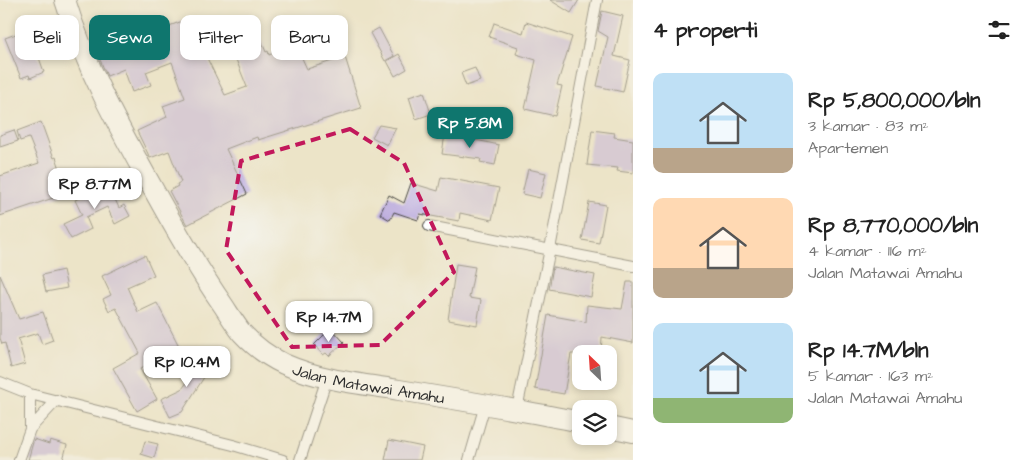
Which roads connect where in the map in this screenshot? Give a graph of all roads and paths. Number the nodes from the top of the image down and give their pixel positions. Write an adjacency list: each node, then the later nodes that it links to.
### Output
1 (65, 0): 6 (highway, Jalan Matawai Amahu)
2 (597, 0): 4 (street)
3 (430, 226): 4 (street)
4 (550, 249): 5 (street); 11 (street)
5 (633, 266)
6 (327, 378): 10 (highway, Jalan Matawai Amahu); 18 (street)
7 (0, 382): 8 (street)
8 (30, 394): 9 (street); 13 (street)
9 (57, 400): 13 (street); 17 (street)
10 (486, 406): 11 (highway, Jalan Matawai Amahu); 19 (street)
11 (517, 409): 12 (highway, Jalan Matawai Amahu)
12 (572, 420)
13 (30, 429): 16 (street)
14 (617, 429): 15 (highway)
15 (633, 432)
16 (20, 460)
17 (283, 460)
18 (300, 460)
19 (469, 460)

